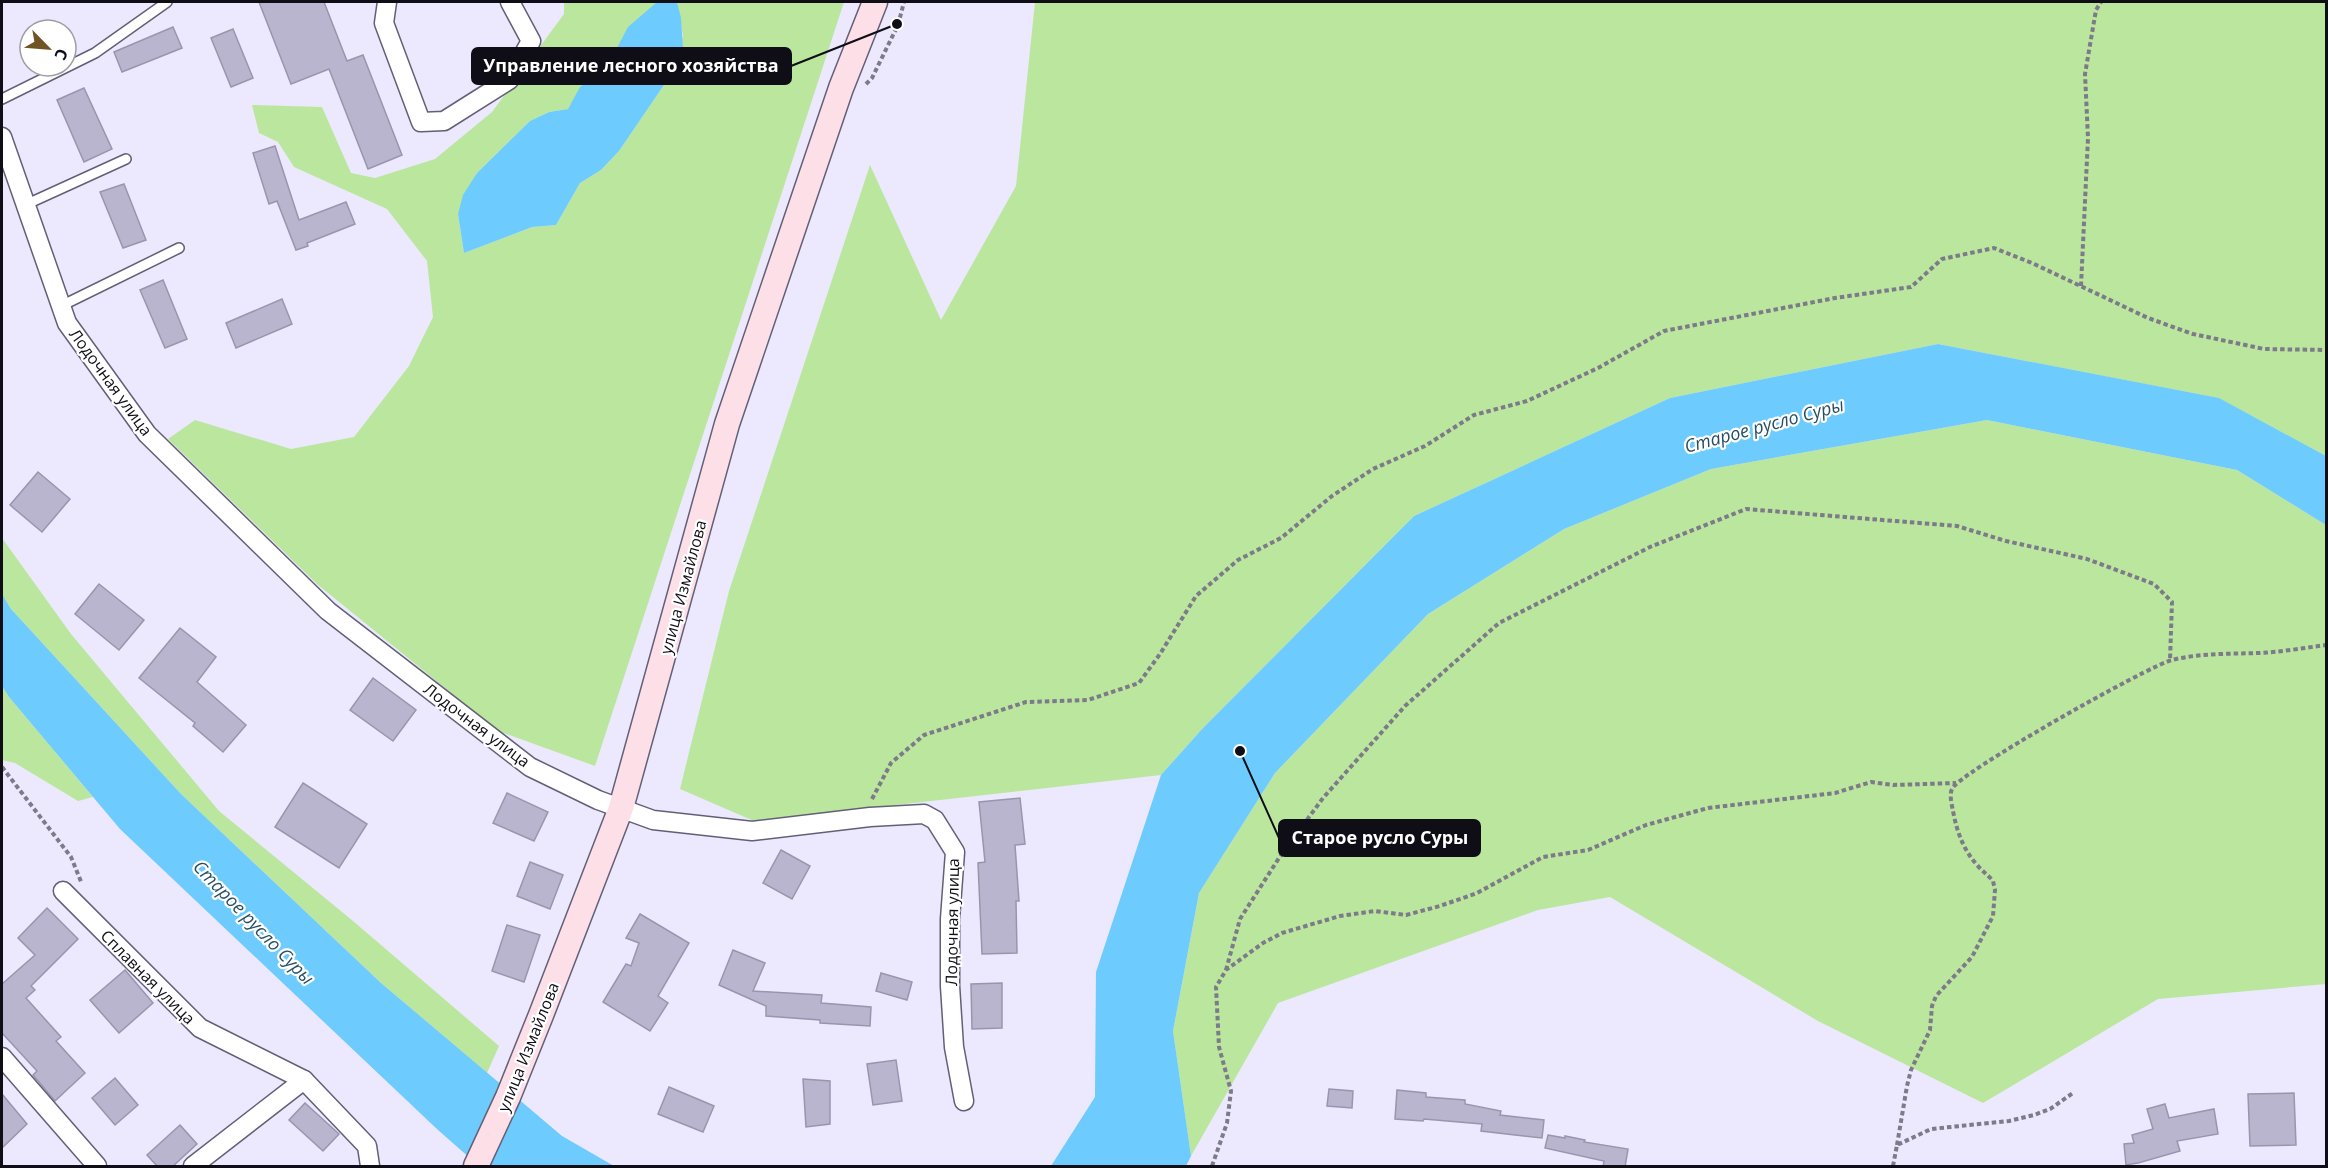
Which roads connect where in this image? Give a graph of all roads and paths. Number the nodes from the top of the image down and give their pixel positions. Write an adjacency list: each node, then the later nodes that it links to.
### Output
1 (167, 2): 6 (lane)
2 (387, 2): 3 (street)
3 (510, 2)
4 (874, 2): 18 (main road, улица Измайлова)
5 (2101, 2): 11 (path)
6 (2, 99)
7 (2, 137): 9 (street, Лодочная улица)
8 (126, 159): 9 (lane)
9 (25, 205): 12 (street, Лодочная улица)
10 (179, 248): 12 (lane)
11 (2081, 286): 13 (path); 19 (path)
12 (61, 306): 18 (street, Лодочная улица)
13 (2326, 350)
14 (2326, 645): 15 (path)
15 (2170, 660): 17 (path); 22 (path)
16 (2, 767): 21 (path)
17 (1956, 783): 22 (path); 27 (path)
18 (621, 808): 19 (street, Лодочная улица); 31 (main road, улица Измайлова)
19 (870, 817): 26 (street, Лодочная улица)
20 (63, 891): 21 (street, Сплавная улица)
21 (91, 919): 24 (street, Сплавная улица)
22 (1226, 970): 32 (path)
23 (2, 1057): 28 (street)
24 (304, 1080): 29 (street); 30 (street, Сплавная улица)
25 (2073, 1093): 27 (path)
26 (964, 1101)
27 (1897, 1145): 33 (path)
28 (97, 1167)
29 (192, 1167)
30 (370, 1167)
31 (476, 1167)
32 (1212, 1167)
33 (1893, 1167)

